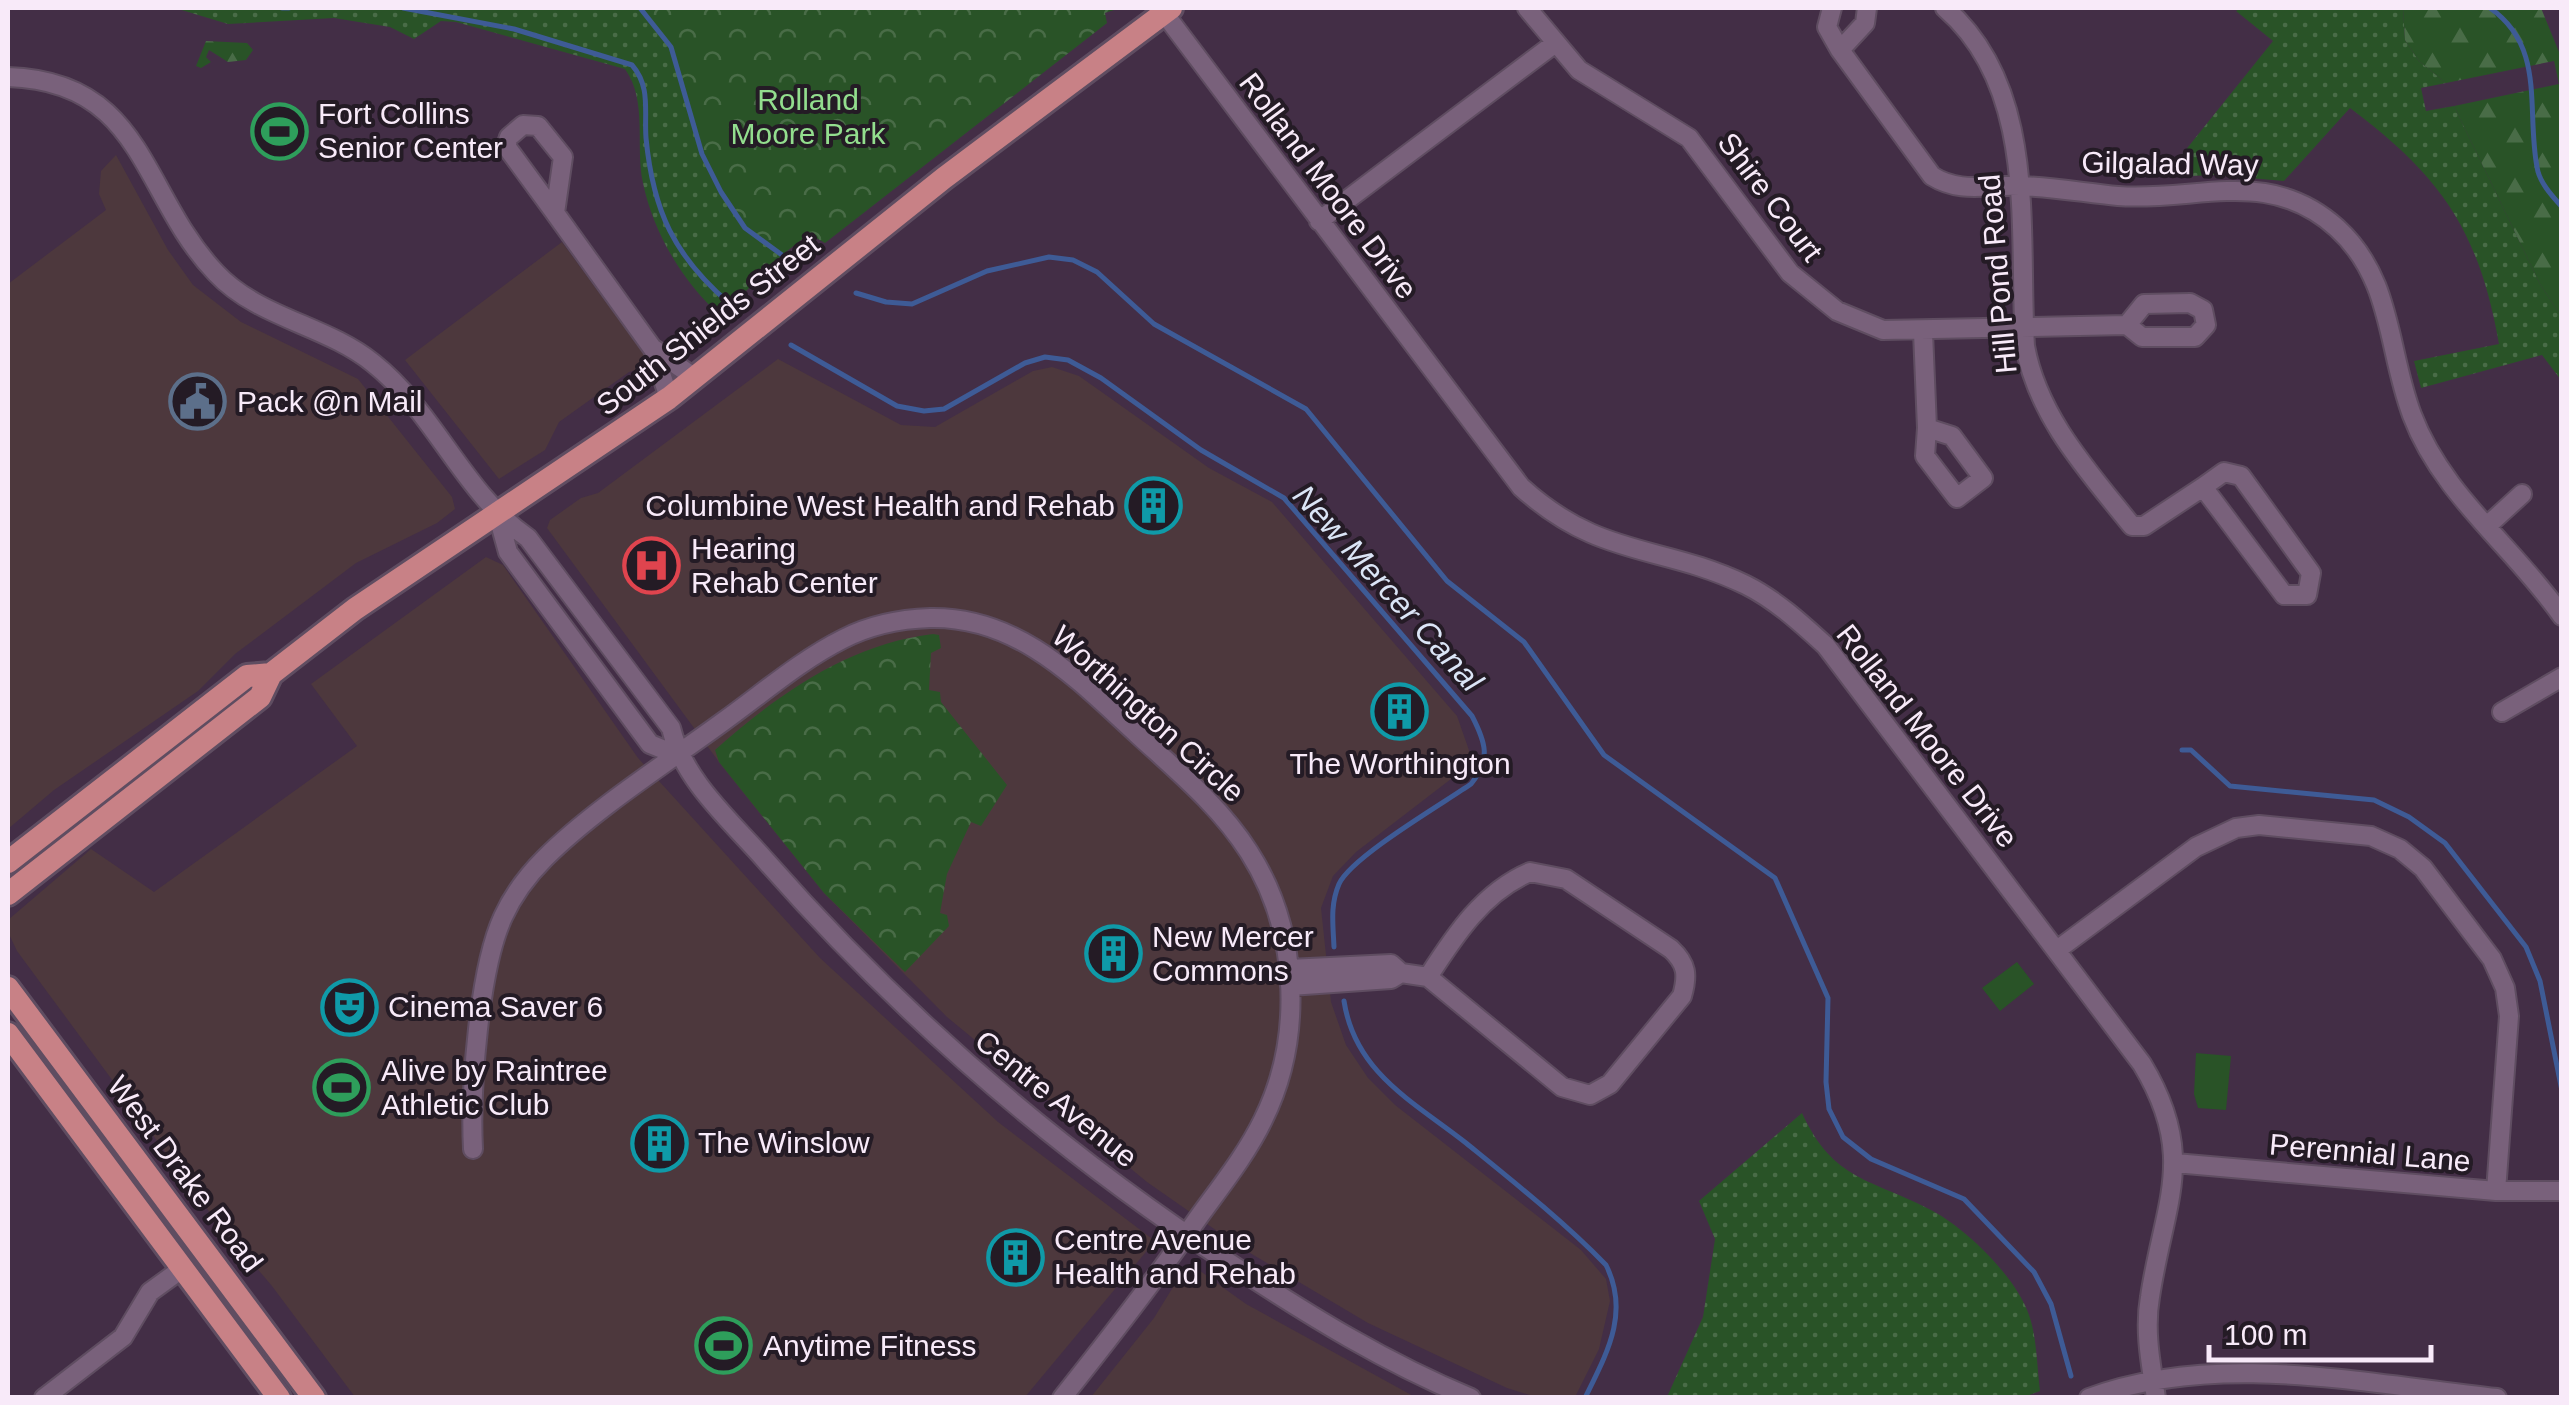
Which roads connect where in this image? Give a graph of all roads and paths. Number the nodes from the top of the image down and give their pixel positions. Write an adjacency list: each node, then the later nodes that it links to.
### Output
1 (1527, 8): 6 (street, Shire Court)
2 (1832, 8): 7 (street, Gilgalad Way)
3 (1867, 8): 7 (street)
4 (1945, 8): 9 (street, Hill Pond Road)
5 (1168, 10): 11 (street, Rolland Moore Drive); 16 (main road, South Shields Street)
6 (1554, 44): 11 (street); 14 (street, Shire Court)
7 (1840, 50): 9 (street, Gilgalad Way)
8 (8, 77): 21 (street, Centre Avenue)
9 (2017, 186): 13 (street, Hill Pond Road); 22 (street, Gilgalad Way)
10 (556, 213): 10 (street); 15 (street)
11 (1319, 221): 32 (street, Rolland Moore Drive)
12 (2127, 325): 13 (street, Shire Court)
13 (2024, 327): 14 (street, Shire Court); 19 (street, Hill Pond Road)
14 (1923, 332): 18 (street)
15 (653, 348): 16 (street); 17 (street)
16 (695, 378): 17 (main road, South Shields Street)
17 (669, 398): 21 (main road, South Shields Street)
18 (1928, 428)
19 (2203, 487): 19 (street)
20 (2522, 494): 22 (street)
21 (498, 516): 24 (main road, South Shields Street); 28 (street, Centre Avenue)
22 (2487, 526): 23 (street, Gilgalad Way)
23 (2562, 616)
24 (270, 674): 26 (main road, South Shields Street); 29 (main road, South Shields Street)
25 (2562, 678): 27 (street)
26 (227, 690): 29 (main road); 30 (main road, South Shields Street)
27 (2502, 712)
28 (677, 755): 34 (street, Worthington Circle); 37 (street, Worthington Circle); 41 (street, Centre Avenue)
29 (112, 809): 31 (main road, South Shields Street)
30 (8, 862)
31 (8, 894)
32 (2057, 950): 38 (street, Rolland Moore Drive); 39 (street)
33 (1428, 977): 33 (street); 34 (street)
34 (1289, 978): 41 (street, Worthington Circle)
35 (8, 988): 47 (main road, West Drake Road)
36 (8, 1034): 42 (main road, West Drake Road)
37 (473, 1148)
38 (2174, 1164): 39 (street, Perennial Lane); 43 (street, Rolland Moore Drive)
39 (2496, 1191): 40 (street, Perennial Lane)
40 (2562, 1191)
41 (1186, 1235): 48 (street, Worthington Circle); 49 (street, Centre Avenue)
42 (183, 1268): 44 (street); 45 (main road, West Drake Road); 46 (main road)
43 (2154, 1389): 50 (street); 51 (street)
44 (44, 1398)
45 (279, 1398)
46 (300, 1398)
47 (314, 1398)
48 (1062, 1398)
49 (1471, 1398)
50 (2089, 1398)
51 (2497, 1398)

